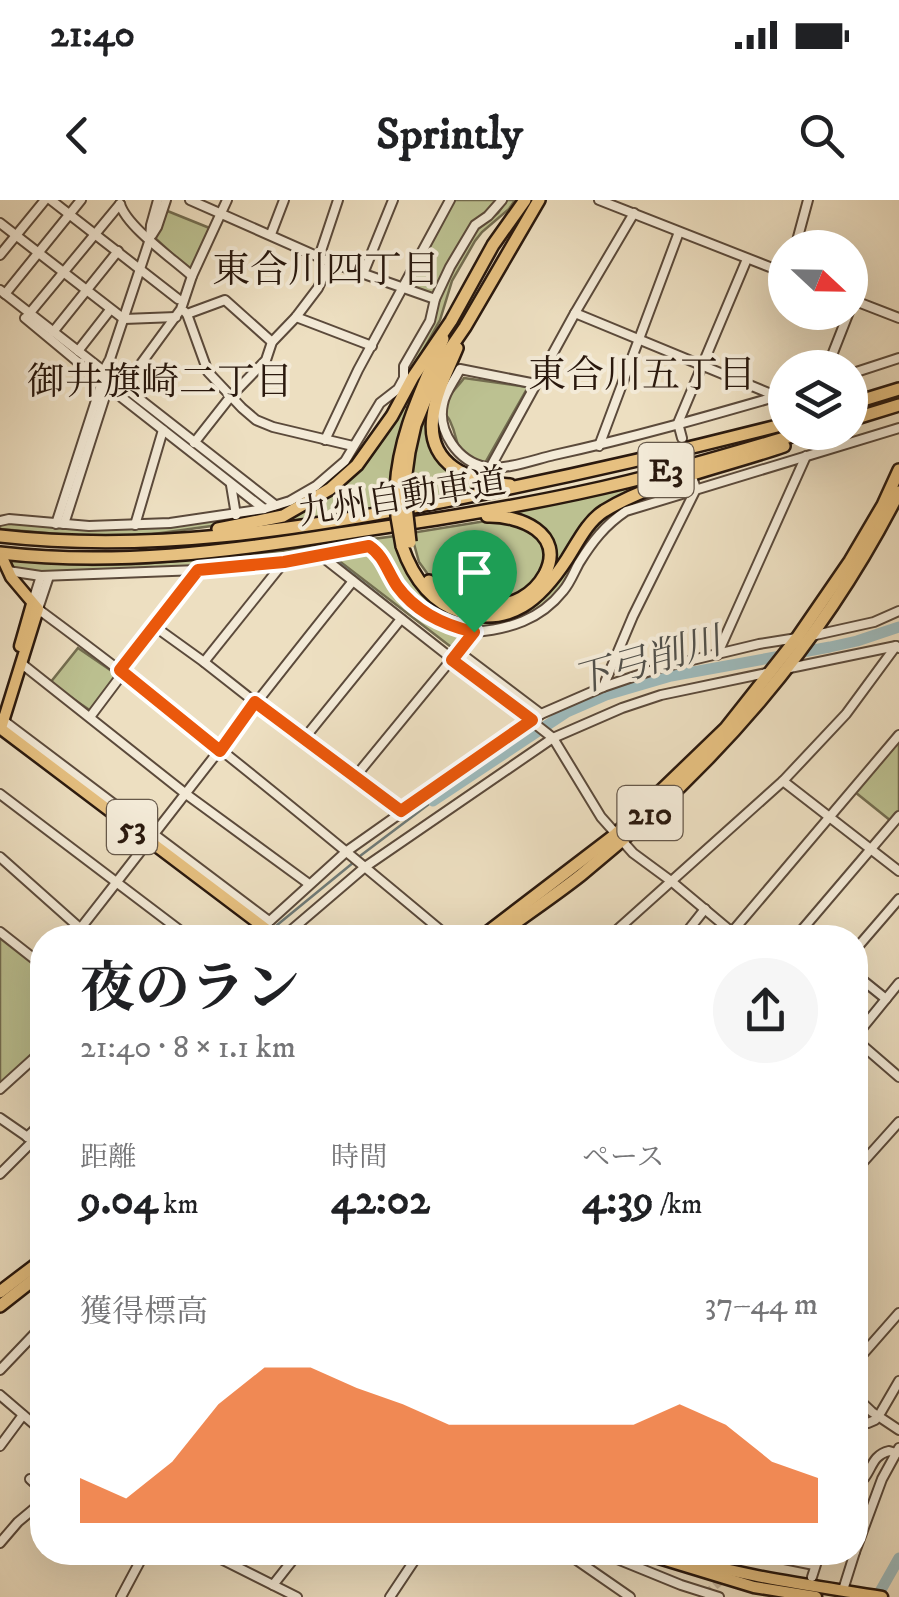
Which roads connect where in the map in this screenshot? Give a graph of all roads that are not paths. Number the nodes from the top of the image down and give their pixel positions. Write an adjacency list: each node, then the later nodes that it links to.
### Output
1 (48, 200): 18 (street); 26 (street)
2 (81, 200): 18 (street)
3 (158, 200): 27 (street)
4 (166, 200): 27 (street)
5 (190, 200): 19 (street)
6 (227, 200): 19 (street)
7 (284, 200): 25 (street)
8 (338, 200): 31 (street)
9 (393, 200): 37 (street)
10 (450, 200): 39 (street)
11 (502, 200): 43 (street)
12 (523, 200): 20 (highway)
13 (537, 200): 20 (highway)
14 (599, 200): 17 (street)
15 (808, 200): 22 (street)
16 (118, 202): 24 (street); 27 (street)
17 (634, 213): 23 (street); 47 (street)
18 (70, 214): 24 (street); 29 (street)
19 (222, 214): 25 (street); 38 (street)
20 (518, 222): 52 (highway); 53 (highway)
21 (0, 223): 26 (street)
22 (800, 230)
23 (679, 232): 32 (street); 55 (street)
24 (96, 233): 28 (street); 36 (street)
25 (271, 234): 31 (street)
26 (16, 235): 29 (street); 30 (street)
27 (150, 239): 35 (street); 38 (street)
28 (118, 251): 35 (street); 40 (street)
29 (38, 253): 36 (street); 41 (street)
30 (0, 255)
31 (318, 257): 33 (street)
32 (746, 259): 34 (street); 61 (street)
33 (330, 262): 37 (street); 49 (street)
34 (768, 267)
35 (140, 270): 42 (street); 51 (street)
36 (64, 272): 40 (street); 48 (street)
37 (363, 274): 39 (street)
38 (192, 276): 46 (street)
39 (402, 288): 43 (street); 57 (street)
40 (87, 291): 45 (street); 54 (street)
41 (2, 292): 48 (street)
42 (178, 299)
43 (435, 299): 81 (street)
44 (868, 306): 50 (street)
45 (110, 310): 51 (street); 59 (street)
46 (181, 313): 51 (street); 56 (street); 66 (street); 68 (street)
47 (575, 313): 55 (street); 64 (street)
48 (27, 316): 54 (street); 58 (street)
49 (296, 317): 56 (street); 57 (street)
50 (899, 318)
51 (124, 319): 63 (street)
52 (451, 321): 90 (highway); 100 (highway)
53 (465, 327): 89 (highway); 90 (highway)
54 (53, 332): 58 (street)
55 (638, 340): 61 (street); 82 (street)
56 (272, 342): 68 (street)
57 (372, 346): 78 (street)
58 (67, 347): 59 (street); 63 (street)
59 (78, 351): 63 (street)
60 (899, 358): 62 (street)
61 (701, 366): 67 (street); 73 (street)
62 (868, 368)
63 (106, 380): 66 (street); 97 (street)
64 (536, 384): 85 (street); 85 (street)
65 (899, 389): 70 (highway)
66 (121, 391): 76 (street); 80 (street)
67 (768, 391)
68 (231, 396): 78 (street); 80 (street)
69 (768, 398): 73 (street)
70 (868, 398)
71 (899, 405): 72 (highway)
72 (868, 415)
73 (678, 422): 77 (street); 82 (street)
74 (768, 428): 89 (highway, 九州自動車道 / E3)
75 (899, 428): 84 (street)
76 (163, 430): 87 (street); 98 (street)
77 (682, 438)
78 (324, 440): 81 (street)
79 (768, 442): 95 (highway, 九州自動車道 / E3)
80 (194, 443): 92 (street)
81 (353, 446): 92 (street)
82 (598, 446): 85 (street)
83 (771, 450): 101 (highway)
84 (806, 456): 88 (street); 119 (street)
85 (490, 468)
86 (899, 470): 117 (highway, 210)
87 (231, 483): 93 (street); 94 (street)
88 (695, 484): 115 (street); 126 (street)
89 (524, 486): 100 (highway, 九州自動車道 / E3)
90 (400, 488): 101 (highway, bridge)
91 (899, 492): 116 (highway, 210)
92 (275, 506): 93 (street)
93 (264, 509): 94 (street)
94 (236, 515): 98 (street)
95 (458, 516): 101 (highway); 103 (highway, 九州自動車道 / E3)
96 (0, 521): 97 (street)
97 (60, 524): 98 (street)
98 (134, 524)
99 (0, 536): 100 (highway, 九州自動車道 / E3)
100 (80, 543)
101 (406, 544)
102 (239, 550): 106 (street)
103 (0, 553): 108 (main road)
104 (320, 555): 105 (street); 110 (street); 115 (street)
105 (284, 562): 106 (street); 121 (street)
106 (241, 565): 107 (street)
107 (198, 570): 109 (street); 114 (street)
108 (6, 575): 109 (street); 111 (main road)
109 (45, 576): 111 (street)
110 (353, 581): 113 (street); 127 (street)
111 (35, 607): 122 (main road); 124 (street); 131 (main road)
112 (899, 612): 116 (street)
113 (400, 618): 120 (street); 134 (street)
114 (154, 626): 121 (street); 124 (street)
115 (474, 632): 120 (street)
116 (814, 636): 117 (street); 123 (highway, 210)
117 (797, 638): 119 (street); 125 (highway, 210)
118 (898, 646): 123 (street); 137 (street)
119 (717, 654): 126 (street)
120 (456, 656): 128 (street); 130 (street); 136 (street)
121 (204, 662): 127 (street)
122 (22, 664): 129 (street); 131 (main road)
123 (788, 669): 125 (street); 144 (highway, 210)
124 (121, 672): 129 (street); 135 (street)
125 (771, 672): 133 (street); 144 (highway, 210)
126 (603, 686): 128 (street)
127 (255, 702): 134 (street); 135 (street)
128 (540, 714): 130 (street)
129 (90, 717): 139 (street)
130 (532, 720): 133 (street); 140 (street)
131 (1, 722): 143 (main road, 53)
132 (899, 735): 141 (street)
133 (553, 738): 144 (street); 148 (street)
134 (303, 740): 136 (street)
135 (220, 751): 139 (street); 146 (street)
136 (355, 777): 140 (street)
137 (783, 782): 141 (street); 150 (street)
138 (0, 794): 151 (street)
139 (186, 794): 143 (street); 152 (street)
140 (401, 811): 146 (street)
141 (829, 816): 145 (street); 166 (street)
142 (899, 816): 145 (street)
143 (152, 837): 151 (street); 155 (main road, 53)
144 (619, 837): 150 (street); 161 (highway, 210); 162 (highway, 210)
145 (870, 849): 149 (street); 167 (street)
146 (346, 850): 148 (street); 152 (street)
147 (0, 857): 156 (street)
148 (365, 867): 159 (street); 160 (street)
149 (899, 871)
150 (671, 881): 154 (street); 163 (street)
151 (116, 882): 157 (street); 158 (street)
152 (309, 884): 155 (street)
153 (899, 899): 169 (street)
154 (704, 909): 164 (street); 165 (street)
155 (266, 924)
156 (76, 925)
157 (83, 925)
158 (173, 925)
159 (294, 925)
160 (434, 925)
161 (498, 925)
162 (512, 925)
163 (622, 925)
164 (692, 925)
165 (724, 925)
166 (744, 925)
167 (806, 925)
168 (0, 932): 170 (street)
169 (868, 935)
170 (30, 956)
171 (899, 983): 173 (street)
172 (868, 984): 173 (street)
173 (886, 999): 174 (street)
174 (868, 1022)
175 (868, 1049): 177 (street)
176 (30, 1062): 178 (street)
177 (897, 1072)
178 (0, 1089)
179 (0, 1118): 181 (street)
180 (899, 1122): 183 (street)
181 (30, 1137)
182 (30, 1148): 184 (street)
183 (868, 1157)
184 (0, 1174)
185 (30, 1269): 187 (highway)
186 (30, 1283): 188 (highway)
187 (0, 1292)
188 (0, 1306)
189 (899, 1313): 191 (street)
190 (30, 1339): 192 (street)
191 (868, 1348)
192 (0, 1370)
193 (899, 1381): 198 (street)
194 (0, 1395): 196 (street)
195 (868, 1408): 199 (street)
196 (22, 1415): 197 (street); 200 (street)
197 (30, 1421)
198 (868, 1423)
199 (899, 1430)
200 (0, 1446)
201 (898, 1451): 202 (street); 204 (street)
202 (868, 1472)
203 (30, 1512): 205 (street)
204 (868, 1517)
205 (0, 1542)
206 (137, 1565): 220 (street)
207 (233, 1565): 217 (street)
208 (288, 1565): 217 (street)
209 (411, 1565): 222 (street)
210 (584, 1565): 223 (street)
211 (631, 1565): 219 (street)
212 (682, 1565): 225 (main road)
213 (710, 1565): 218 (main road)
214 (814, 1565): 216 (street)
215 (852, 1565): 218 (street)
216 (812, 1577)
217 (272, 1585): 221 (street)
218 (846, 1593): 226 (main road)
219 (703, 1595): 224 (street)
220 (121, 1597)
221 (297, 1597)
222 (390, 1597)
223 (630, 1597)
224 (719, 1597)
225 (816, 1597)
226 (882, 1597)

